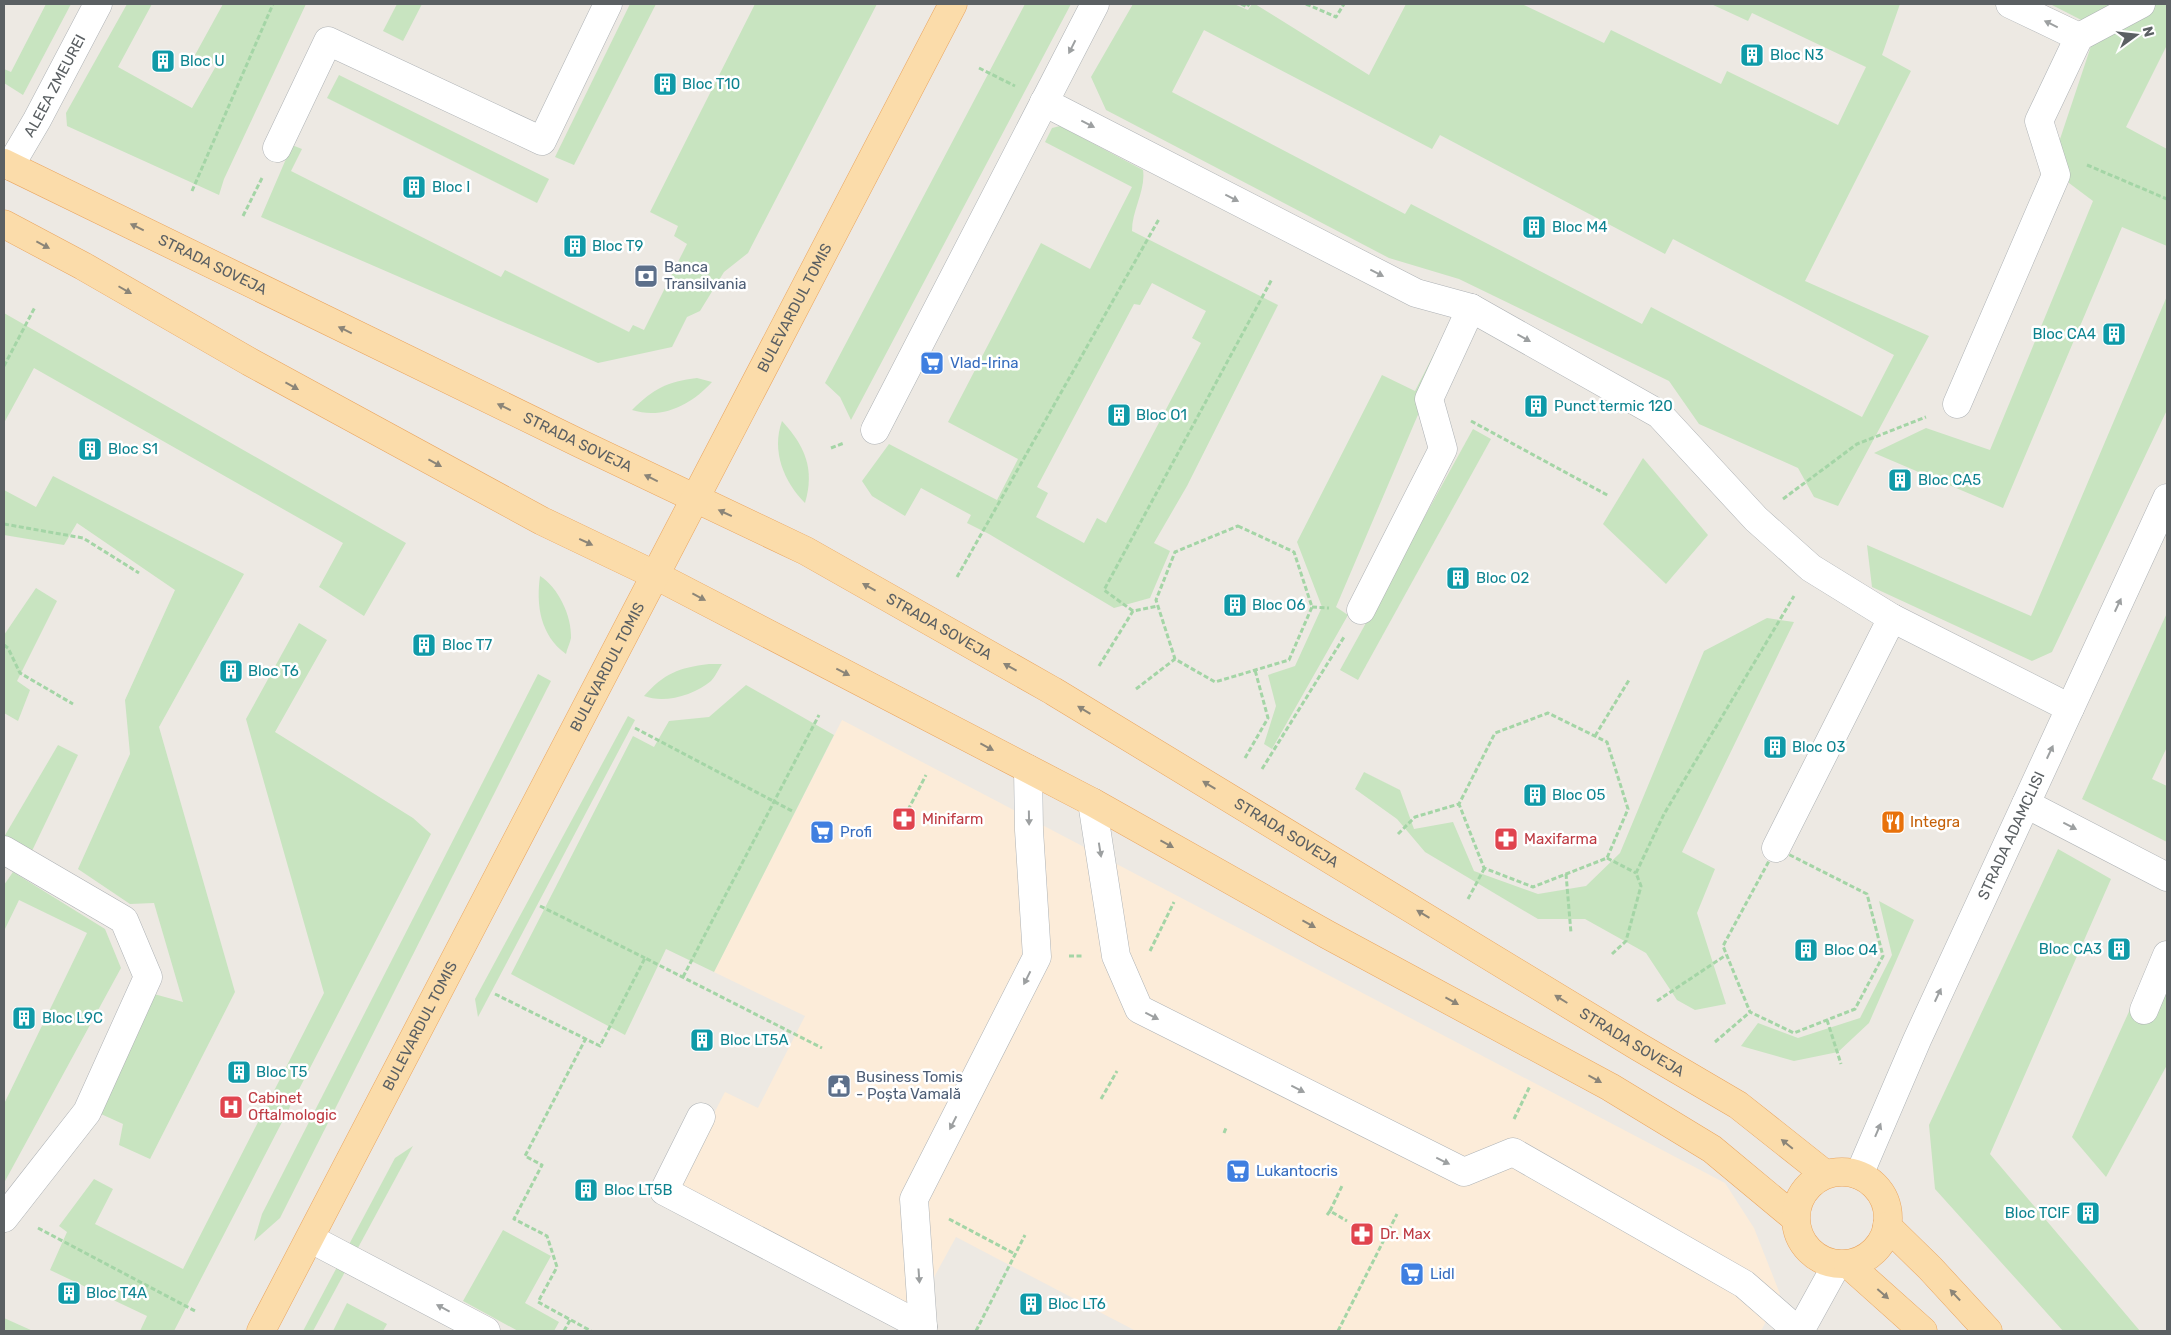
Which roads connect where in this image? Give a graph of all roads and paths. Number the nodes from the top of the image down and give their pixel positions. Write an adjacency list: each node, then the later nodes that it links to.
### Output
1 (98, 4): 17 (street, ALEEA ZMEUREI)
2 (273, 4): 18 (path)
3 (608, 4): 15 (street)
4 (953, 4): 32 (main road, BULEVARDUL TOMIS)
5 (1095, 4): 14 (street, one-way to 14)
6 (1241, 4): 7 (path)
7 (1249, 4)
8 (1306, 4): 9 (path)
9 (1344, 4)
10 (2010, 4): 12 (street, one-way to 10)
11 (2141, 4): 12 (street)
12 (2079, 37): 16 (street)
13 (979, 68): 14 (path)
14 (1044, 102): 25 (street, one-way to 25); 29 (street)
15 (277, 148): 20 (path)
16 (2048, 148): 19 (path); 28 (street)
17 (7, 164): 32 (main road, STRADA SOVEJA, one-way to 17)
18 (192, 191)
19 (2167, 199)
20 (243, 216)
21 (1159, 219): 38 (path)
22 (4, 224): 37 (main road, one-way to 37)
23 (1272, 279): 41 (path)
24 (35, 307): 26 (path)
25 (1471, 308): 27 (street); 33 (street, one-way to 33)
26 (4, 366)
27 (1429, 399): 30 (path); 40 (street)
28 (1957, 404): 33 (path)
29 (875, 430)
30 (1609, 496)
31 (2167, 498): 50 (street, STRADA ADAMCLISI, one-way to 31)
32 (695, 499): 37 (main road, BULEVARDUL TOMIS); 98 (main road, STRADA SOVEJA, one-way to 32)
33 (1756, 519): 35 (street)
34 (4, 524): 36 (path)
35 (1811, 568): 42 (street); 69 (path)
36 (139, 573)
37 (655, 575): 55 (main road, one-way to 55); 110 (main road, BULEVARDUL TOMIS)
38 (957, 577)
39 (1158, 606): 41 (path); 44 (path); 46 (path)
40 (1361, 610): 56 (path)
41 (1133, 612): 45 (path)
42 (1892, 618): 50 (street); 65 (street)
43 (4, 645): 49 (path)
44 (1175, 659): 46 (path); 48 (path)
45 (1099, 666)
46 (1255, 670): 54 (path)
47 (1629, 680): 53 (path)
48 (1136, 689)
49 (73, 704)
50 (2070, 708): 61 (street, STRADA ADAMCLISI, one-way to 50)
51 (819, 715): 58 (path)
52 (635, 728): 58 (path)
53 (1595, 736): 60 (path); 67 (path)
54 (1244, 758)
55 (1028, 769): 59 (main road); 101 (street, one-way to 101)
56 (1262, 769)
57 (926, 775): 62 (path)
58 (774, 801): 63 (path); 81 (path)
59 (1092, 802): 106 (main road, one-way to 106); 122 (street, one-way to 122)
60 (1459, 804): 64 (path); 68 (path)
61 (2026, 804): 71 (street, one-way to 71); 99 (street, STRADA ADAMCLISI, one-way to 61)
62 (908, 810)
63 (794, 812)
64 (1398, 834)
65 (1776, 848): 77 (path); 86 (path)
66 (4, 850): 104 (street)
67 (1607, 858): 69 (path); 70 (path)
68 (1484, 868): 70 (path); 72 (path)
69 (1636, 873): 76 (path)
70 (1566, 874): 75 (path)
71 (2167, 877)
72 (1468, 899)
73 (1174, 902): 80 (path)
74 (540, 906): 79 (path)
75 (1571, 933)
76 (1612, 954)
77 (1726, 955): 83 (path); 85 (path)
78 (2167, 955): 84 (street)
79 (645, 958): 81 (path); 87 (path)
80 (1146, 960)
81 (683, 977): 89 (path)
82 (495, 994): 87 (path)
83 (1657, 1001)
84 (2144, 1010)
85 (1750, 1012): 86 (path); 88 (path)
86 (1826, 1020): 90 (path)
87 (586, 1038): 114 (path)
88 (1715, 1042)
89 (822, 1048)
90 (1841, 1064)
91 (1116, 1071): 93 (path)
92 (1530, 1086): 95 (path)
93 (1101, 1099)
94 (701, 1117): 115 (street)
95 (1512, 1122)
96 (1226, 1128): 97 (path)
97 (1224, 1133)
98 (1825, 1174): 99 (main road); 106 (main road)
99 (1859, 1175): 108 (main road)
100 (1342, 1186): 102 (path)
101 (914, 1199): 111 (path); 115 (street, one-way to 115)
102 (1330, 1211): 105 (path); 107 (path)
103 (1397, 1214): 121 (path)
104 (5, 1215): 113 (path)
105 (1327, 1216)
106 (1795, 1218): 112 (main road)
107 (1346, 1220)
108 (1887, 1226): 112 (main road); 124 (main road, one-way to 108)
109 (1025, 1235): 111 (path)
110 (311, 1239): 116 (main road, BULEVARDUL TOMIS); 117 (street, one-way to 110)
111 (1014, 1254): 120 (path)
112 (1842, 1264): 122 (street); 123 (main road, one-way to 123)
113 (197, 1312)
114 (570, 1320): 118 (path); 119 (path)
115 (922, 1329)
116 (261, 1331)
117 (486, 1331)
118 (564, 1331)
119 (591, 1331)
120 (976, 1331)
121 (1338, 1331)
122 (1799, 1331)
123 (1923, 1331)
124 (1988, 1331)

